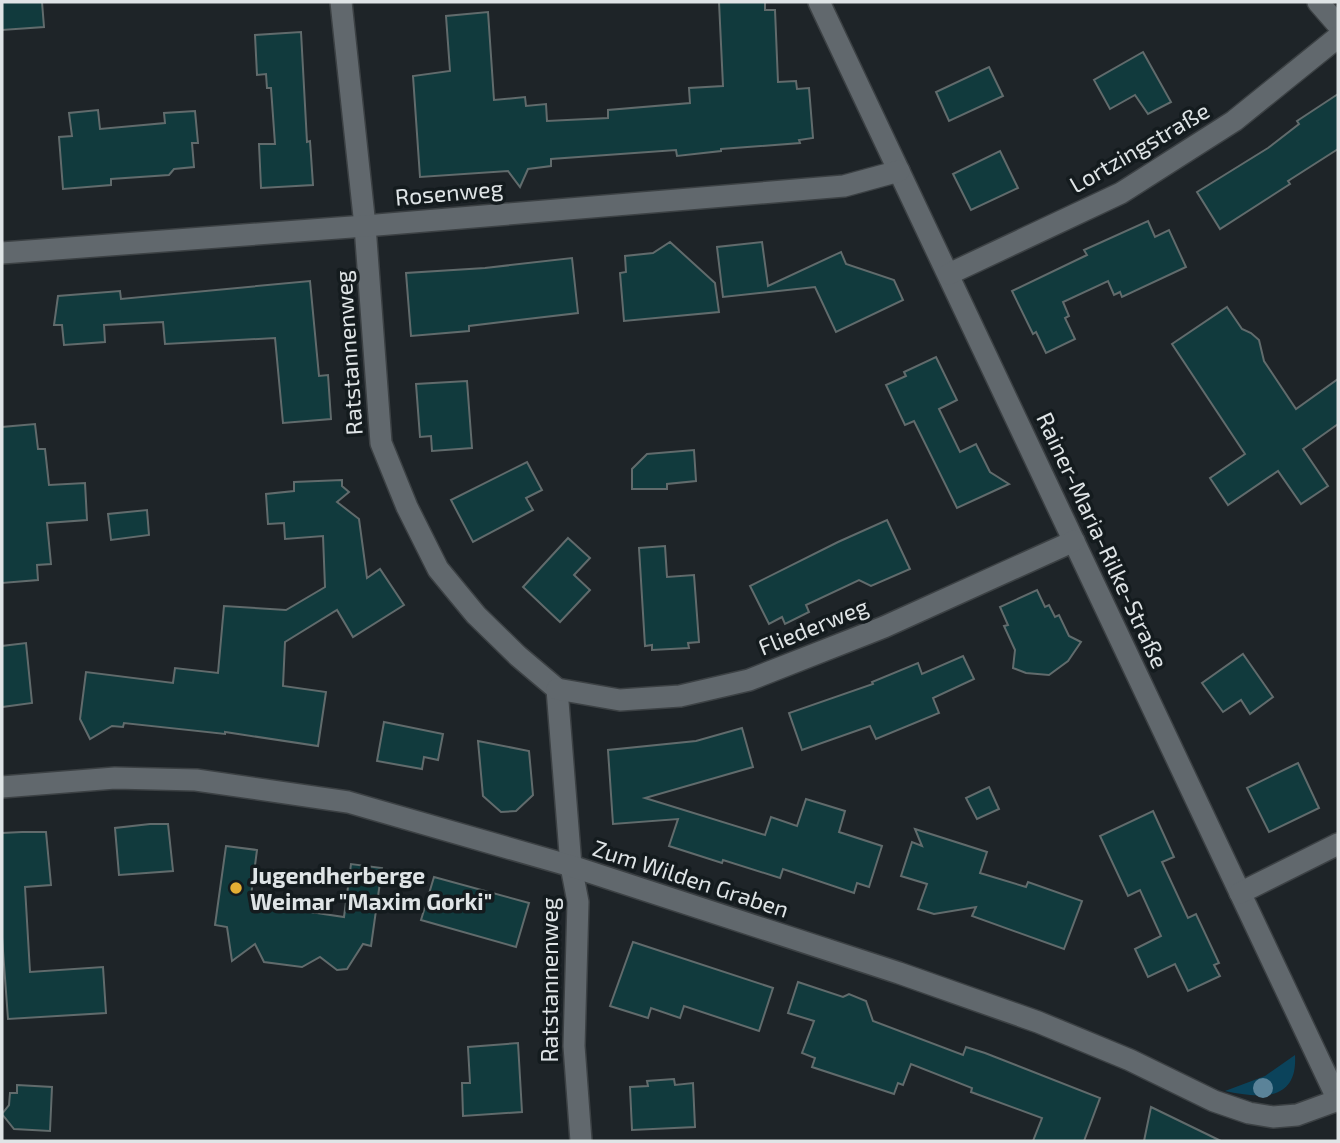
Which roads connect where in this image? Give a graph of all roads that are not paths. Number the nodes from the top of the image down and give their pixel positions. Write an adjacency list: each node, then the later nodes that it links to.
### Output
1 (341, 2): 7 (street, Ratstannenweg)
2 (820, 2): 6 (street, Rainer-Maria-Rilke-Straße)
3 (1318, 2): 4 (street)
4 (1338, 25)
5 (1338, 37): 9 (street, Lortzingstraße)
6 (899, 172): 7 (street, Rosenweg); 9 (street, Rainer-Maria-Rilke-Straße)
7 (365, 226): 8 (street, Rosenweg); 11 (street, Ratstannenweg)
8 (2, 253)
9 (949, 274): 10 (street, Rainer-Maria-Rilke-Straße)
10 (1074, 541): 11 (street, Fliederweg); 15 (street, Rainer-Maria-Rilke-Straße)
11 (557, 689): 14 (street, Ratstannenweg)
12 (2, 787): 14 (street, Zum Wilden Graben)
13 (1338, 844): 15 (street)
14 (571, 866): 16 (street, Zum Wilden Graben); 17 (street, Ratstannenweg)
15 (1240, 893): 16 (street, Rainer-Maria-Rilke-Straße)
16 (1338, 1100)
17 (581, 1141)

